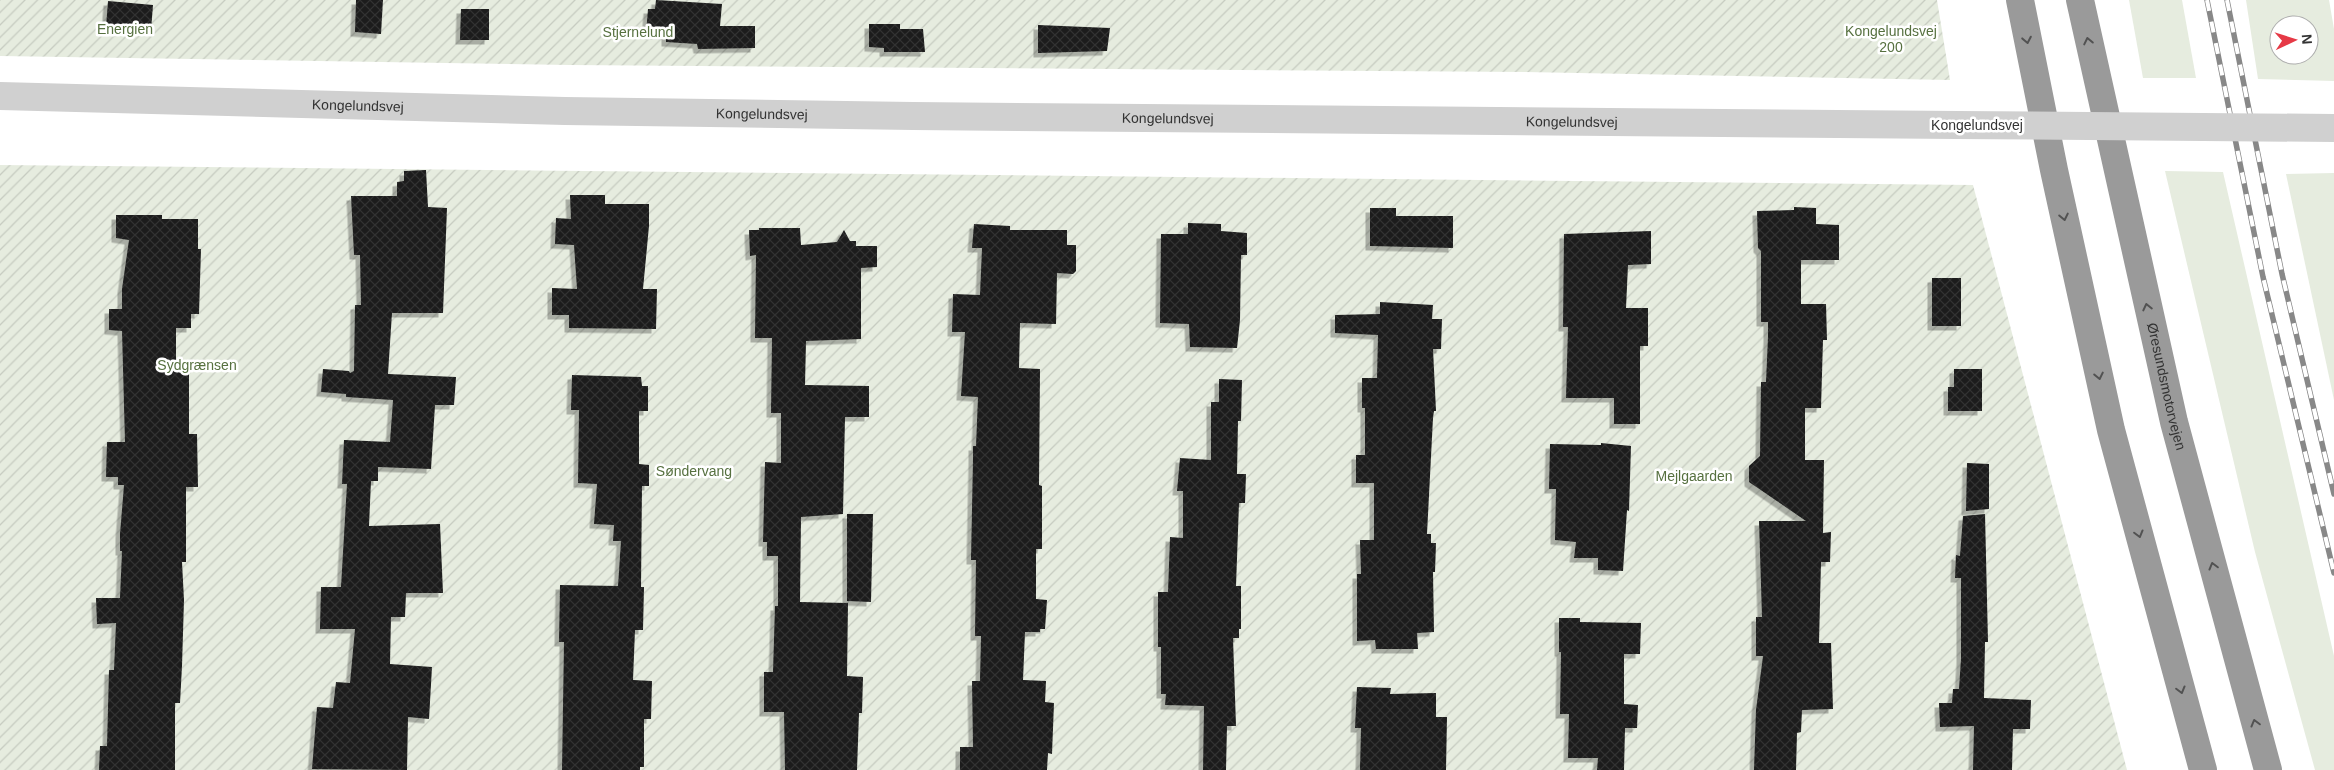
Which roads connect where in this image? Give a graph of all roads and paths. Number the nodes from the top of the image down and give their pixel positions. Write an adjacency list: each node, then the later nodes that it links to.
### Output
1 (2020, 0): 5 (highway, one-way to 5)
2 (2080, 0): 6 (highway, Øresundsmotorvejen, one-way to 2)
3 (0, 96): 4 (street, Kongelundsvej, bridge)
4 (2334, 128)
5 (2203, 770)
6 (2268, 770)

